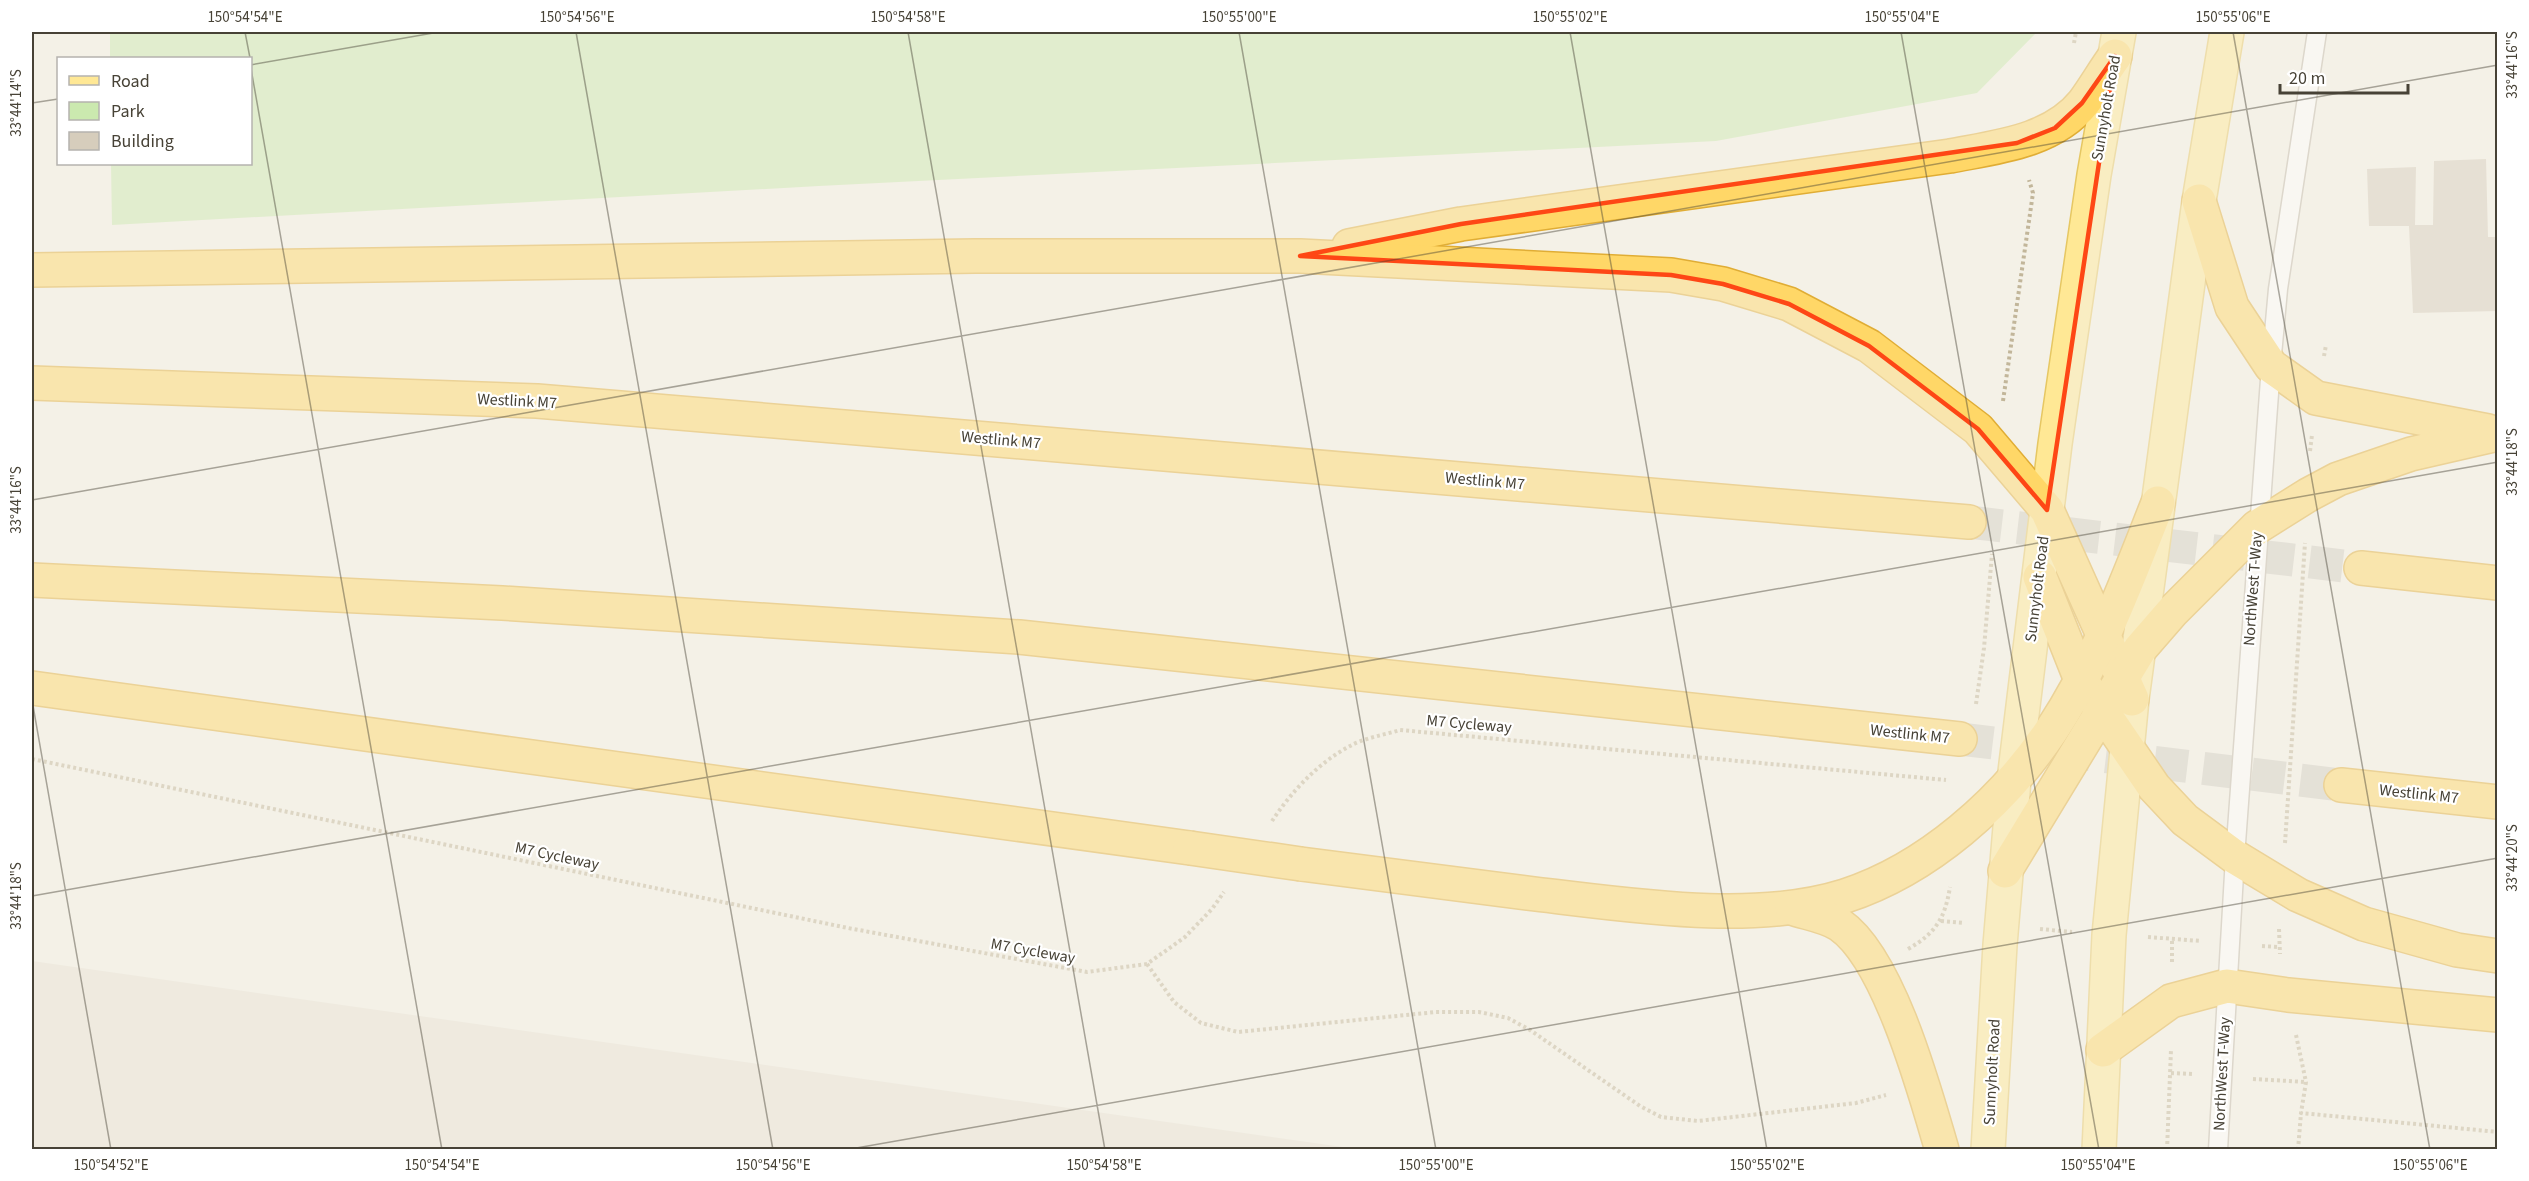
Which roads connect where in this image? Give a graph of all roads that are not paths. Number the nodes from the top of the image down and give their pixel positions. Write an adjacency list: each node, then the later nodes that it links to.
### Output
1 (2227, 32): 4 (main road)
2 (2317, 32): 7 (lane, NorthWest T-Way)
3 (2117, 44): 5 (highway); 11 (main road, Sunnyholt Road)
4 (2199, 201): 7 (highway); 10 (main road)
5 (1300, 256): 6 (highway); 11 (highway)
6 (32, 270)
7 (2271, 366): 9 (highway); 13 (lane, NorthWest T-Way)
8 (32, 383): 12 (highway, Westlink M7)
9 (2498, 433): 13 (highway)
10 (2158, 502): 18 (highway); 19 (main road)
11 (2047, 510): 15 (main road, Sunnyholt Road); 18 (highway)
12 (1969, 522)
13 (2257, 527): 19 (highway); 29 (lane, NorthWest T-Way)
14 (2361, 568): 17 (highway)
15 (2040, 577): 20 (highway); 26 (main road, Sunnyholt Road)
16 (32, 580): 24 (highway, Westlink M7)
17 (2498, 583)
18 (2103, 638): 20 (highway); 22 (highway)
19 (2140, 649): 22 (highway)
20 (2081, 680): 23 (highway); 26 (highway)
21 (32, 688): 31 (highway, bridge)
22 (2127, 689): 23 (highway); 25 (main road)
23 (2103, 713): 25 (highway); 30 (highway)
24 (1967, 727)
25 (2128, 751): 29 (highway); 35 (main road)
26 (2014, 780): 30 (main road, Sunnyholt Road); 31 (highway)
27 (2341, 785): 28 (highway, Westlink M7)
28 (2498, 802)
29 (2235, 857): 32 (highway); 33 (lane, NorthWest T-Way)
30 (2005, 871): 37 (main road, Sunnyholt Road)
31 (1792, 908): 36 (highway)
32 (2498, 957)
33 (2227, 986): 34 (highway); 35 (highway); 39 (lane, NorthWest T-Way)
34 (2498, 1015)
35 (2103, 1050): 38 (main road)
36 (1942, 1149)
37 (1988, 1149)
38 (2099, 1149)
39 (2218, 1149)

